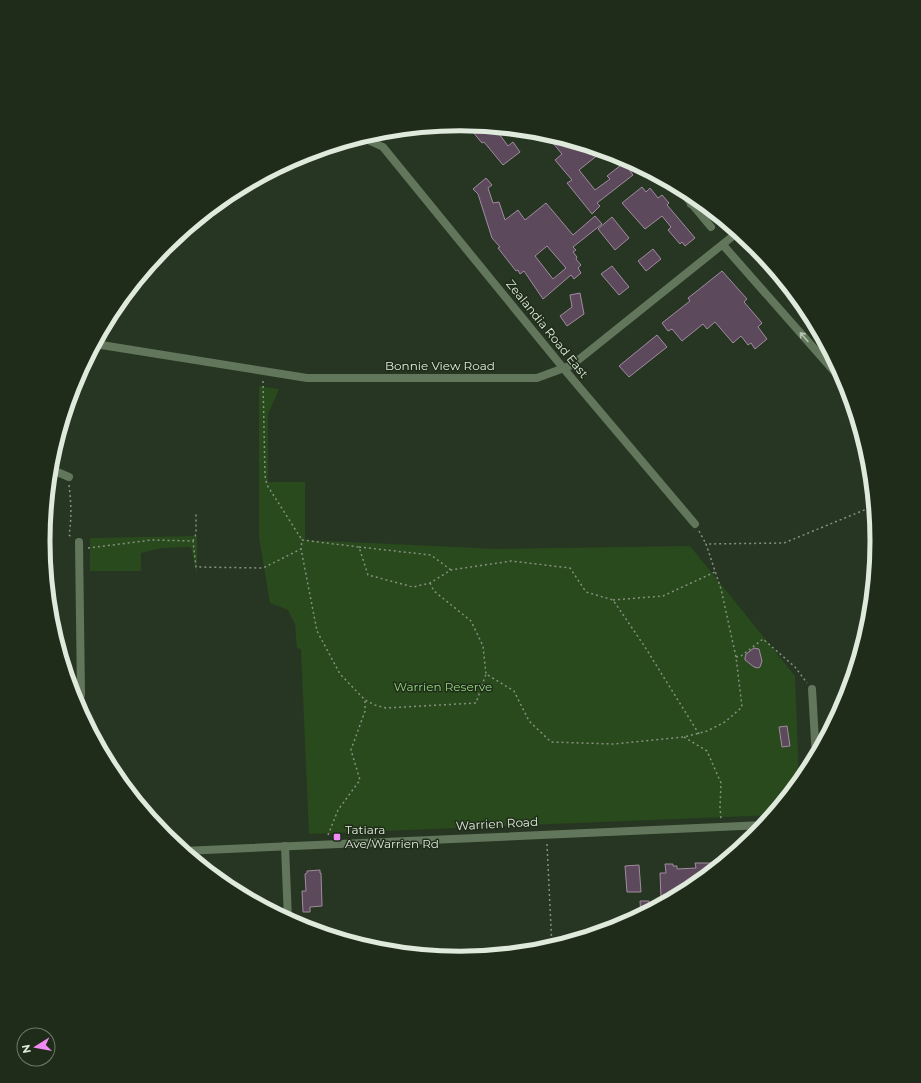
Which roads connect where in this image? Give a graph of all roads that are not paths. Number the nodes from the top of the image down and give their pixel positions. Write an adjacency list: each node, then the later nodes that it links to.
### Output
1 (371, 141): 9 (street, Zealandia Road East)
2 (687, 199): 3 (street)
3 (691, 204): 4 (street); 5 (street)
4 (695, 205)
5 (711, 227)
6 (734, 235): 7 (street, Bonnie View Road)
7 (723, 244): 9 (street, Bonnie View Road); 10 (street, one-way to 7)
8 (100, 345): 9 (street, Bonnie View Road)
9 (564, 369): 13 (street, Zealandia Road East)
10 (834, 371)
11 (56, 472): 12 (street)
12 (69, 477)
13 (695, 524)
14 (79, 542): 16 (street)
15 (812, 689): 17 (street)
16 (80, 696)
17 (815, 748)
18 (757, 825): 19 (street, Warrien Road)
19 (285, 846): 20 (street, Warrien Road); 21 (street)
20 (191, 851)
21 (288, 914)

